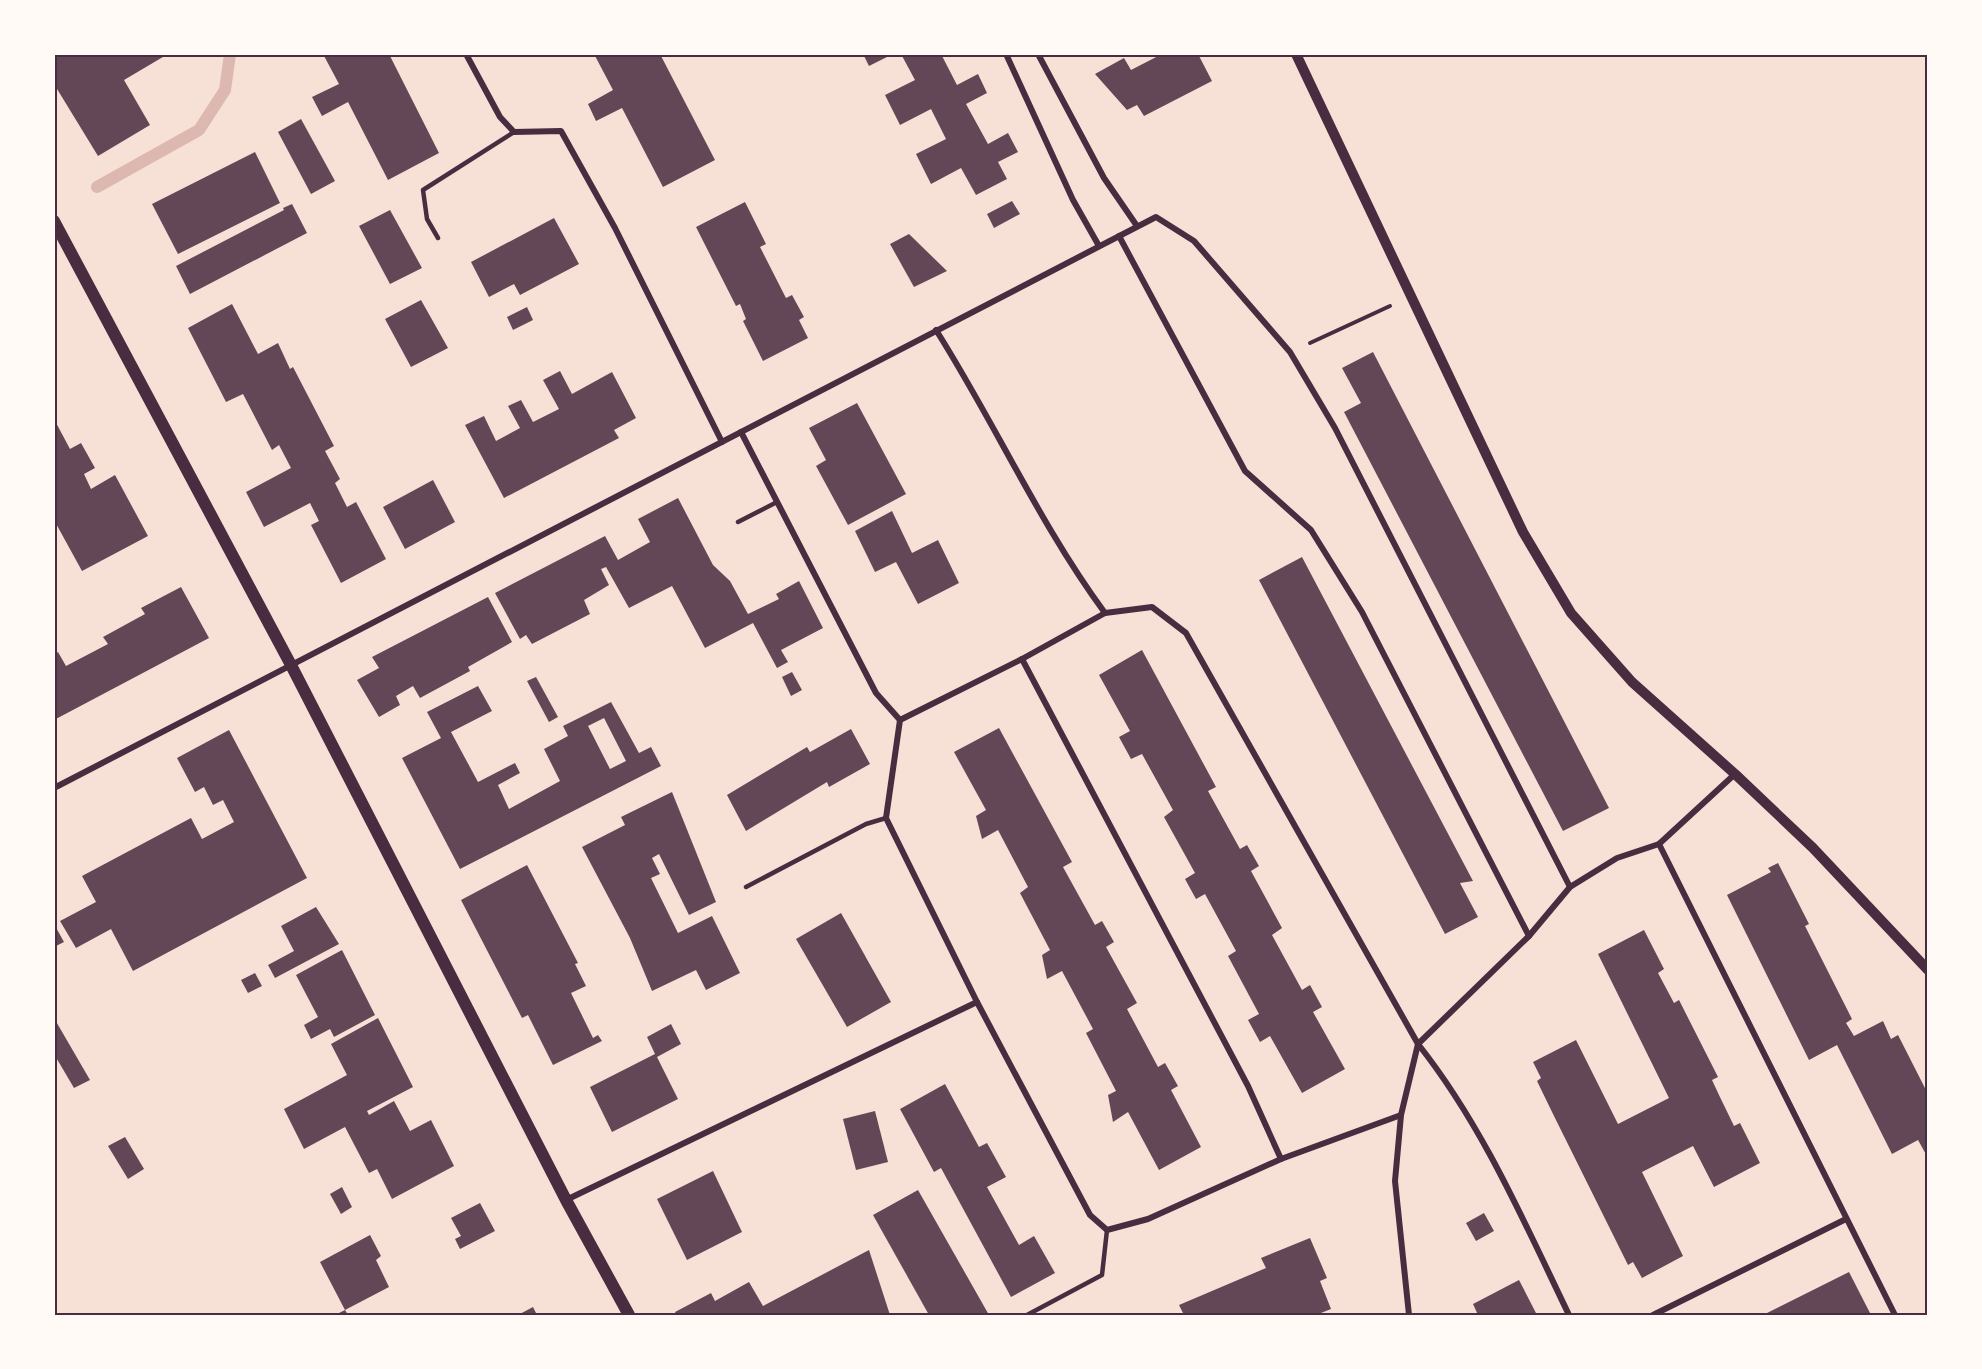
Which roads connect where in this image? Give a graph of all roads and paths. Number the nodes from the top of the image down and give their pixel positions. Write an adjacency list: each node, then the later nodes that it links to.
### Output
1 (466, 54): 5 (street)
2 (1006, 54): 10 (street)
3 (1038, 54): 7 (street)
4 (1296, 54): 11 (street)
5 (514, 132): 9 (lane); 15 (street)
6 (54, 221): 20 (main road)
7 (1137, 226): 8 (street); 13 (street)
8 (1119, 236): 10 (street); 28 (street)
9 (438, 238)
10 (1098, 246): 12 (street)
11 (1412, 296): 13 (path); 22 (street)
12 (936, 330): 14 (street); 18 (street)
13 (1290, 352): 27 (street)
14 (741, 432): 15 (street); 16 (street)
15 (722, 442): 20 (street)
16 (777, 502): 17 (lane); 21 (street)
17 (738, 522)
18 (1105, 613): 19 (street); 31 (street)
19 (1022, 659): 21 (street); 33 (street)
20 (291, 665): 23 (street); 34 (main road)
21 (900, 720): 24 (street)
22 (1735, 774): 25 (street); 29 (street)
23 (54, 788)
24 (886, 818): 26 (lane); 30 (street)
25 (1659, 844): 27 (street); 35 (street)
26 (746, 887)
27 (1570, 887): 28 (street)
28 (1528, 936): 31 (street)
29 (1928, 969)
30 (977, 1002): 34 (street); 36 (street)
31 (1418, 1044): 32 (street); 40 (street)
32 (1401, 1115): 33 (street); 39 (street)
33 (1281, 1159): 36 (street)
34 (566, 1200): 37 (main road)
35 (1846, 1219): 41 (street); 42 (street)
36 (1107, 1230): 38 (lane)
37 (629, 1315)
38 (1026, 1315)
39 (1409, 1315)
40 (1569, 1315)
41 (1653, 1315)
42 (1895, 1315)

